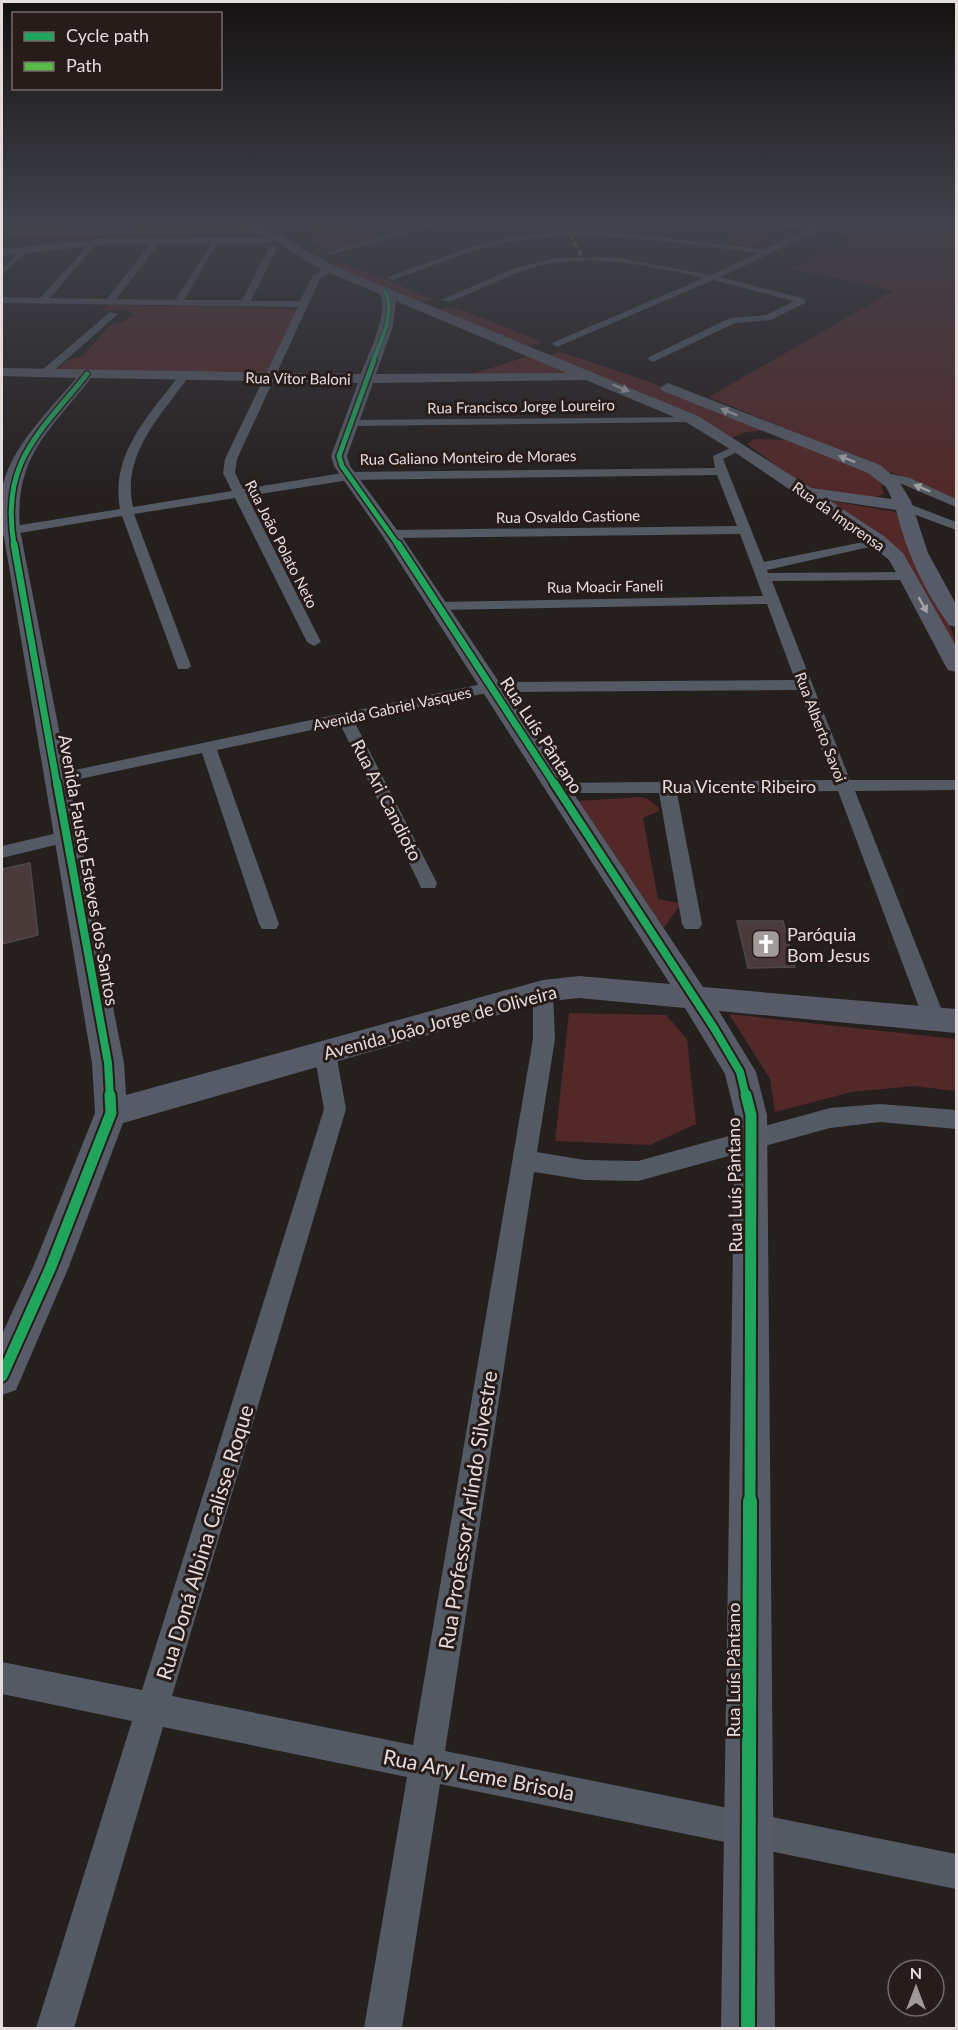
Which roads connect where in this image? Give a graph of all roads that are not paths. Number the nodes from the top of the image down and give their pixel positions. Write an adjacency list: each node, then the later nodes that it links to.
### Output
1 (113, 314): 13 (street)
2 (299, 314): 17 (street, Rua João Polato Neto)
3 (429, 314): 7 (street, Rua da Imprensa)
4 (442, 314): 9 (street, Rua da Imprensa)
5 (621, 314): 8 (street)
6 (777, 314): 11 (street)
7 (409, 315): 18 (street, Rua Luís Pântano)
8 (552, 341): 9 (street); 10 (street)
9 (534, 352): 16 (street, Rua da Imprensa); 19 (street)
10 (579, 352)
11 (653, 359)
12 (2, 372): 13 (street, Rua Vítor Baloni)
13 (45, 373): 14 (street, Rua Vítor Baloni)
14 (87, 374): 15 (street, Rua Vítor Baloni); 36 (street, Avenida Fausto Esteves dos Santos)
15 (184, 376): 17 (street, Rua Vítor Baloni); 33 (street)
16 (594, 377): 19 (street, Rua Vítor Baloni); 21 (street, Rua da Imprensa, one-way to 21)
17 (269, 378): 18 (street, Rua Vítor Baloni); 30 (street, Rua João Polato Neto)
18 (367, 379): 19 (street, Rua Vítor Baloni); 22 (street, Rua Luís Pântano)
19 (447, 379)
20 (654, 382): 24 (street, one-way to 20)
21 (692, 419): 22 (street, Rua Francisco Jorge Loureiro); 23 (street, Rua da Imprensa)
22 (351, 423): 27 (street, Rua Luís Pântano)
23 (710, 430): 25 (street, Rua da Imprensa); 26 (street)
24 (783, 434): 25 (street); 28 (street, one-way to 24)
25 (739, 447): 26 (street); 29 (street, Rua da Imprensa)
26 (720, 464): 27 (street, Rua Galiano Monteiro de Moraes); 35 (street, Rua Alberto Savoi)
27 (349, 476): 30 (street, Rua Galiano Monteiro de Moraes); 37 (street, Rua Luís Pântano)
28 (887, 477): 31 (street, one-way to 28); 32 (street, Rua da Imprensa)
29 (802, 490): 32 (street); 38 (street, Rua da Imprensa)
30 (238, 494): 33 (street, Rua Galiano Monteiro de Moraes); 44 (street, Rua João Polato Neto)
31 (957, 503)
32 (904, 506): 34 (street); 43 (street, Rua da Imprensa)
33 (127, 512): 36 (street, Rua Galiano Monteiro de Moraes); 46 (street)
34 (957, 526)
35 (746, 530): 37 (street, Rua Osvaldo Castione); 39 (street, Rua Alberto Savoi)
36 (6, 531): 51 (street, Avenida Fausto Esteves dos Santos)
37 (391, 534): 42 (street, Rua Luís Pântano)
38 (878, 541): 39 (street); 40 (street, Rua da Imprensa)
39 (762, 572): 40 (street); 41 (street, Rua Alberto Savoi)
40 (908, 576): 45 (street, Rua da Imprensa, one-way to 45)
41 (773, 600): 42 (street, Rua Moacir Faneli); 47 (street, Rua Alberto Savoi)
42 (437, 606): 48 (street, Rua Luís Pântano)
43 (957, 621)
44 (314, 642)
45 (957, 665)
46 (183, 666)
47 (805, 685): 48 (street, Avenida Gabriel Vasques); 53 (street, Rua Alberto Savoi)
48 (491, 687): 49 (street, Avenida Gabriel Vasques); 55 (street, Rua Luís Pântano)
49 (345, 718): 50 (street, Avenida Gabriel Vasques); 58 (street, Rua Ari Candioto)
50 (208, 747): 51 (street, Avenida Gabriel Vasques); 59 (street)
51 (56, 778): 56 (street, Avenida Fausto Esteves dos Santos)
52 (957, 785): 53 (street, Rua Vicente Ribeiro)
53 (844, 786): 54 (street, Rua Vicente Ribeiro); 63 (street, Rua Alberto Savoi)
54 (667, 787): 55 (street, Rua Vicente Ribeiro); 60 (street)
55 (557, 788): 62 (street, Rua Luís Pântano)
56 (66, 837): 57 (street); 65 (street, Avenida Fausto Esteves dos Santos)
57 (2, 852)
58 (428, 883)
59 (269, 924)
60 (692, 924)
61 (543, 991): 62 (street, Avenida João Jorge de Oliveira); 64 (street, Avenida João Jorge de Oliveira); 68 (street, Rua Professor Arlíndo Silvestre)
62 (694, 996): 63 (street, Avenida João Jorge de Oliveira); 67 (street, Rua Luís Pântano)
63 (945, 1019)
64 (326, 1053): 65 (street, Avenida João Jorge de Oliveira); 71 (street, Rua Doná Albina Calisse Roque)
65 (111, 1113): 69 (street, Avenida Fausto Esteves dos Santos)
66 (957, 1120): 67 (street)
67 (751, 1140): 68 (street); 73 (street, Rua Luís Pântano)
68 (524, 1161): 72 (street, Rua Professor Arlíndo Silvestre)
69 (2, 1376)
70 (2, 1678): 71 (street, Rua Ary Leme Brisola)
71 (153, 1708): 72 (street, Rua Ary Leme Brisola); 75 (street, Rua Doná Albina Calisse Roque)
72 (426, 1763): 73 (street, Rua Ary Leme Brisola); 76 (street, Rua Professor Arlíndo Silvestre)
73 (749, 1828): 74 (street, Rua Ary Leme Brisola); 77 (street, Rua Luís Pântano)
74 (957, 1872)
75 (55, 2028)
76 (383, 2028)
77 (748, 2028)

